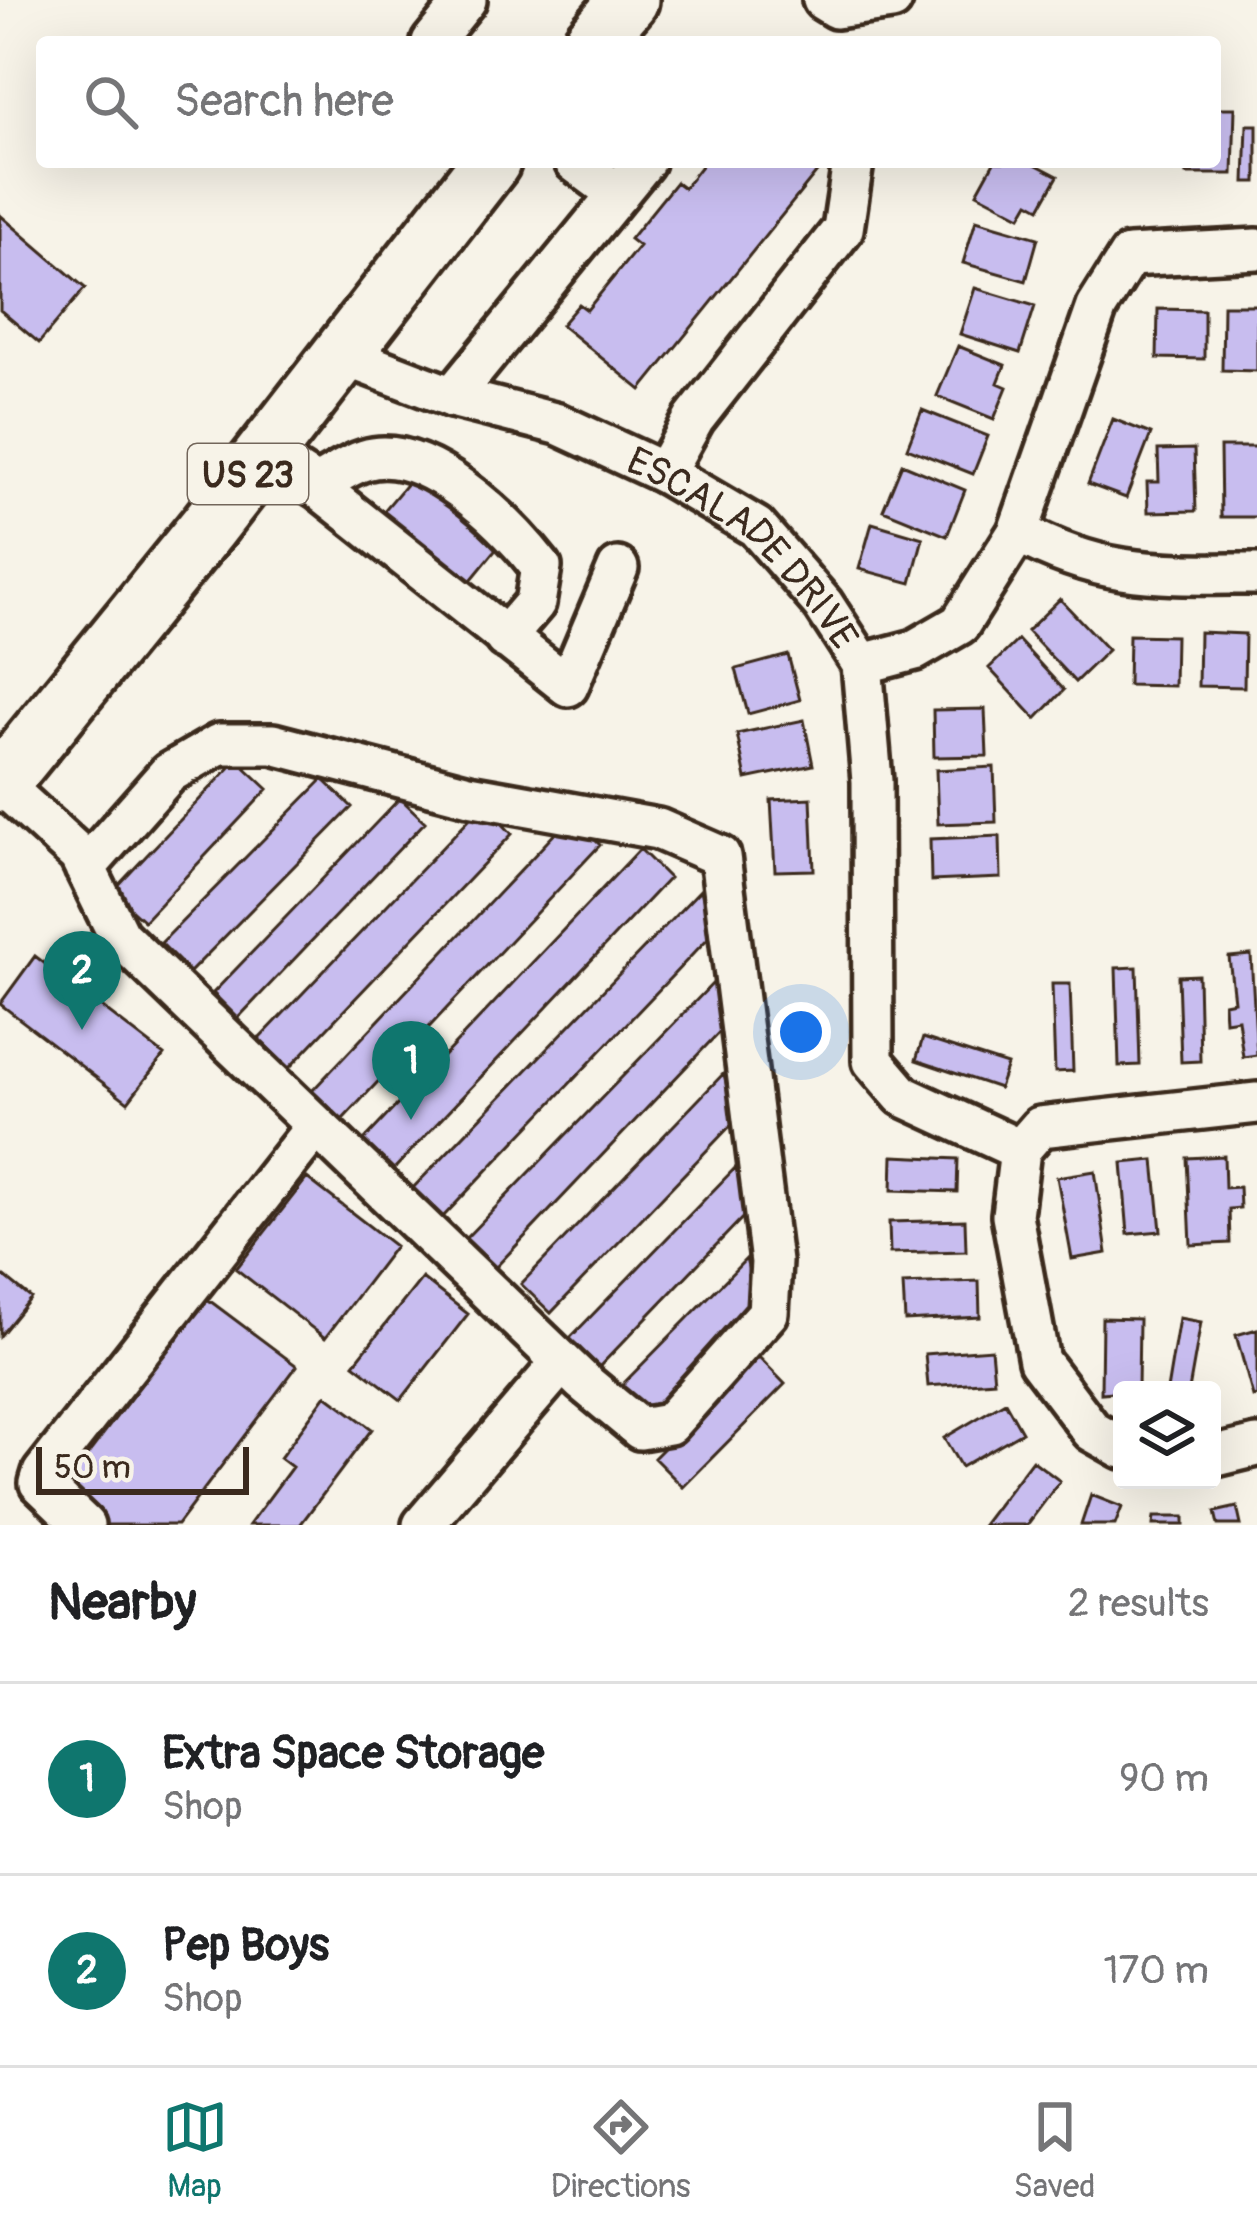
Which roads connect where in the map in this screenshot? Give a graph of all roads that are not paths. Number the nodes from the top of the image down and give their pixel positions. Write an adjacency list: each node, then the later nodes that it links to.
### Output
1 (466, 0): 5 (street)
2 (628, 0): 6 (highway)
3 (892, 0): 4 (street)
4 (830, 4)
5 (437, 36)
6 (598, 36)
7 (486, 168): 13 (highway, US 23)
8 (583, 168): 11 (street)
9 (639, 168): 11 (street)
10 (852, 168): 16 (street)
11 (618, 194): 14 (street)
12 (1257, 249): 18 (street)
13 (340, 354): 14 (street, ESCALADE DRIVE); 15 (highway, US 23)
14 (452, 397): 16 (street, ESCALADE DRIVE)
15 (264, 452): 17 (street); 23 (highway, US 23)
16 (664, 473): 22 (street, ESCALADE DRIVE)
17 (315, 486): 21 (street); 21 (street)
18 (1018, 532): 20 (street); 22 (street)
19 (618, 568): 21 (street)
20 (1257, 574)
21 (505, 638)
22 (862, 664): 27 (street, ESCALADE DRIVE)
23 (0, 783): 24 (street)
24 (85, 868): 26 (street); 28 (street)
25 (1257, 1102): 27 (street)
26 (316, 1126): 28 (street); 32 (street)
27 (1020, 1150): 29 (street)
28 (562, 1362): 33 (street)
29 (1113, 1443)
30 (1257, 1446): 31 (street)
31 (1221, 1455)
32 (85, 1525)
33 (423, 1525)

